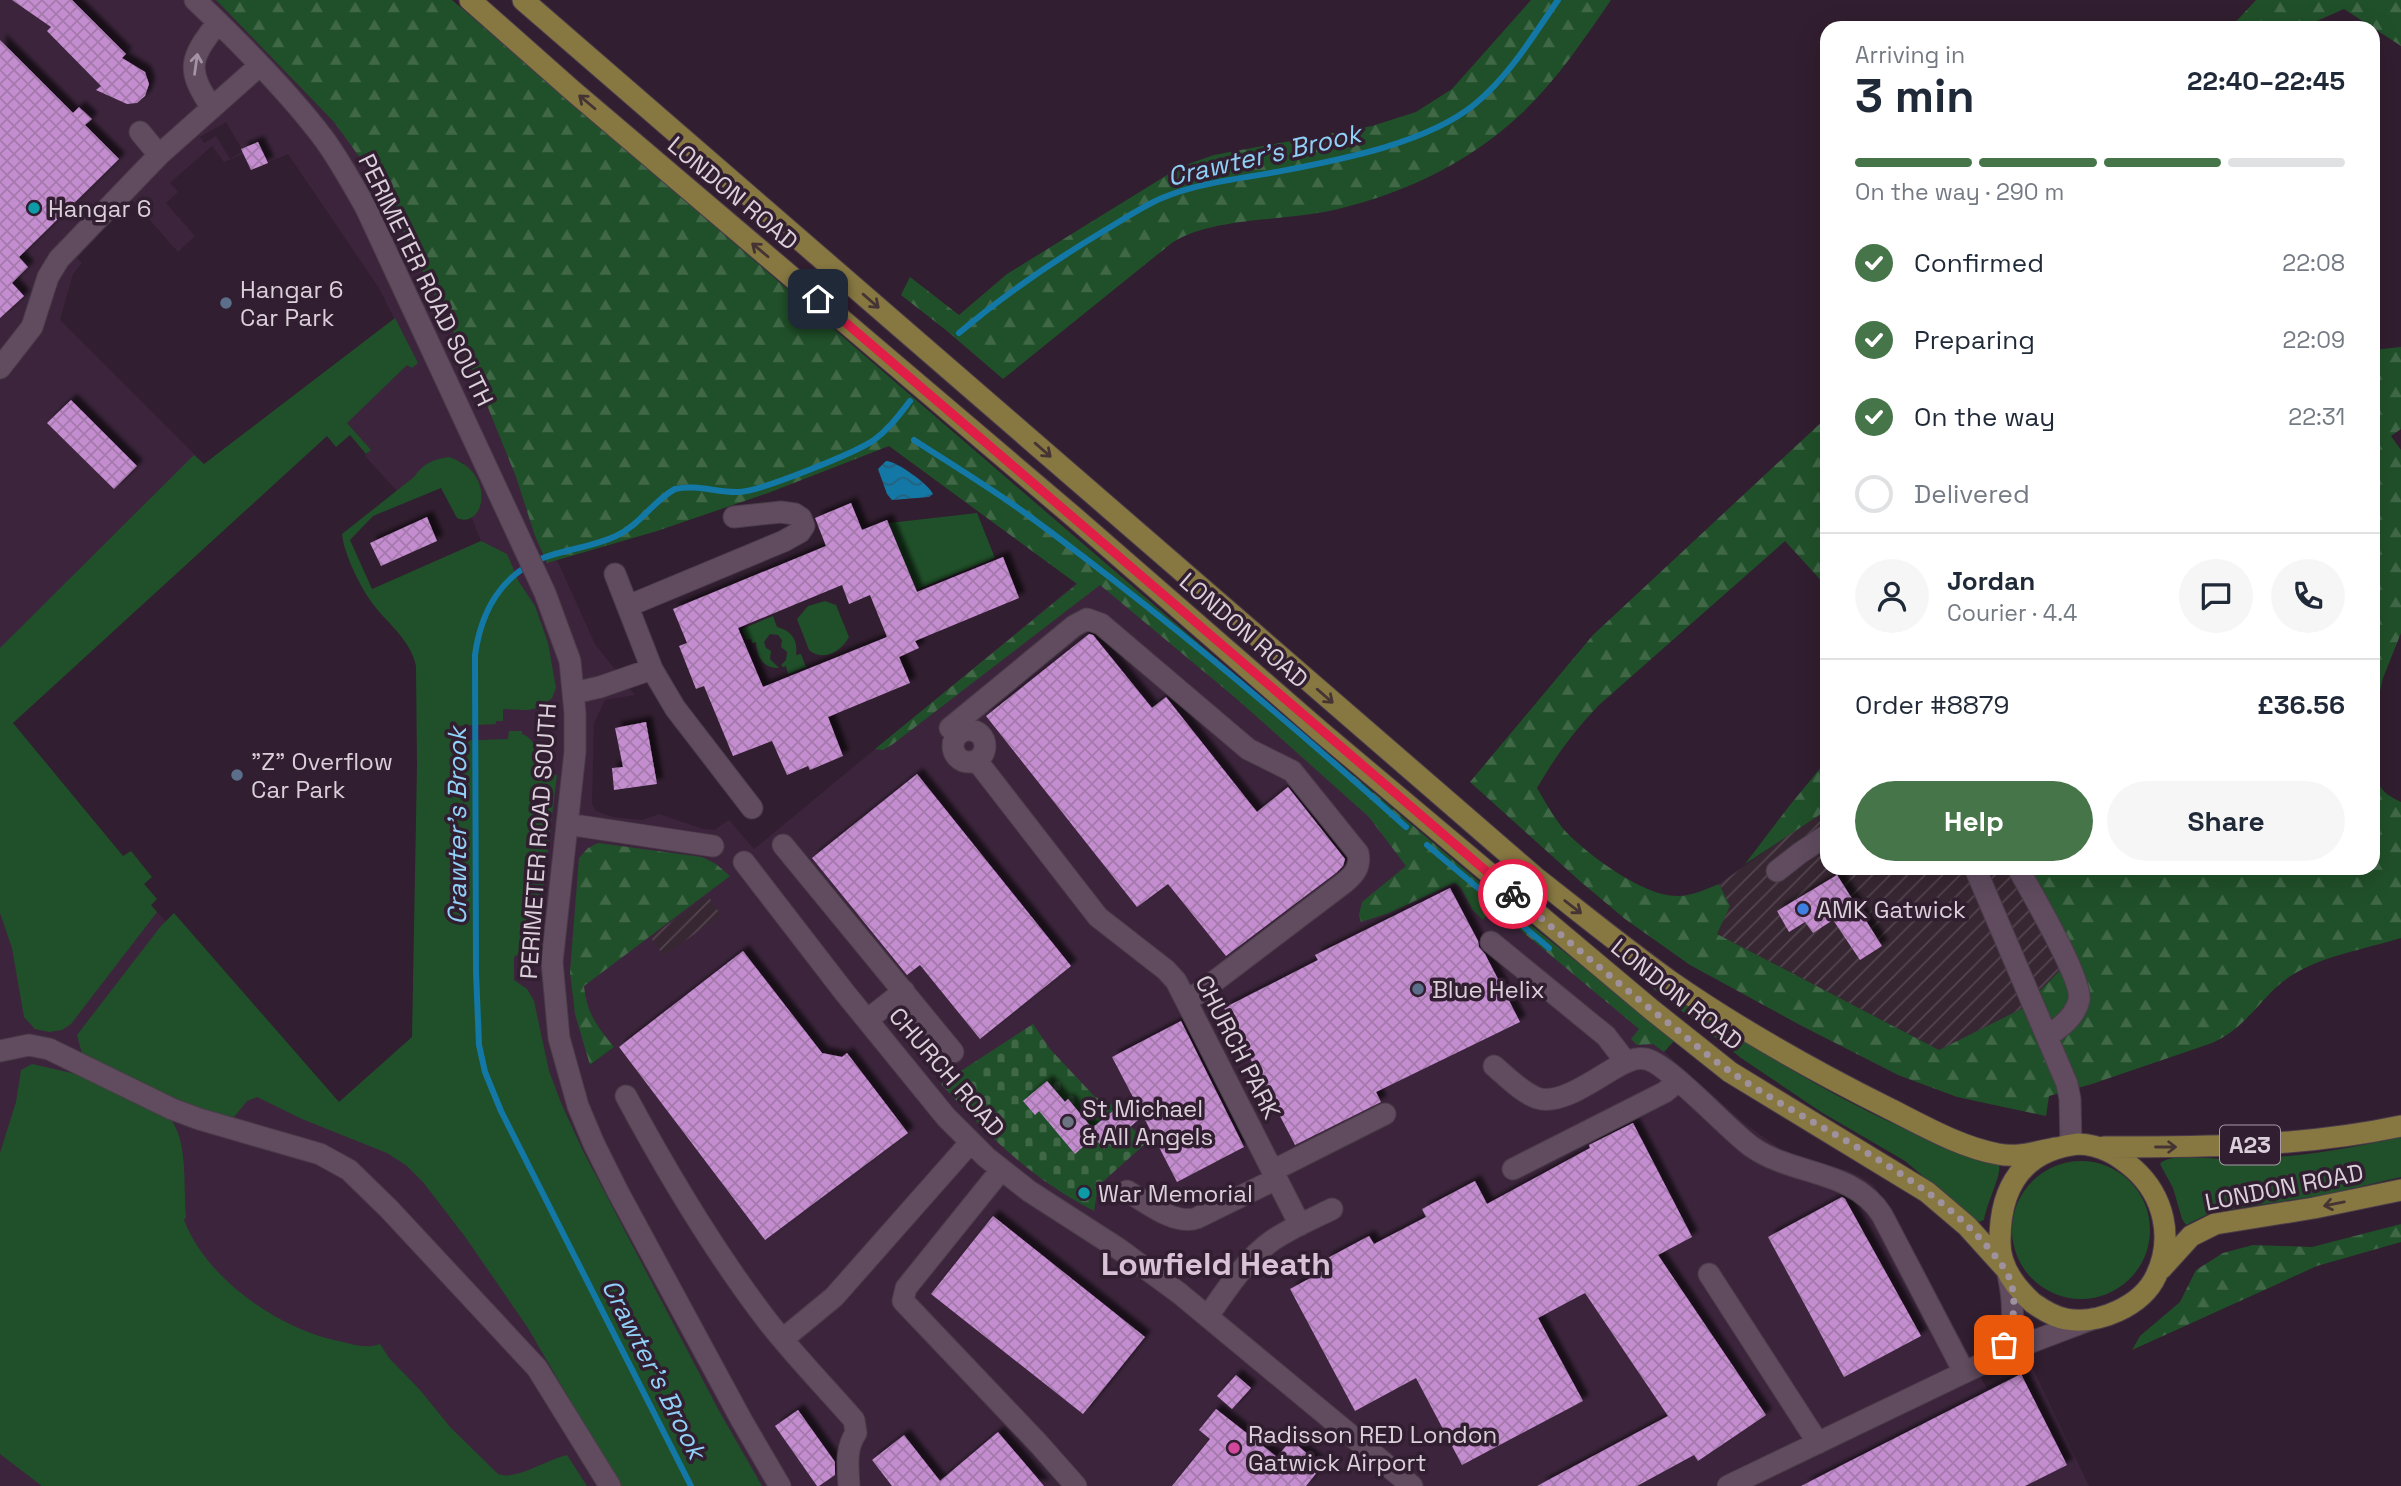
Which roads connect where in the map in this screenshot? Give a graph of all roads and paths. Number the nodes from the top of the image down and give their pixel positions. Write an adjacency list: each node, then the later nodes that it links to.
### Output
1 (195, 0): 4 (street, PERIMETER ROAD SOUTH)
2 (470, 0): 47 (main road, LONDON ROAD, one-way to 2)
3 (523, 0): 38 (main road, LONDON ROAD, one-way to 38)
4 (218, 22): 5 (street, PERIMETER ROAD SOUTH); 6 (street, one-way to 4)
5 (259, 66): 6 (street); 14 (street, PERIMETER ROAD SOUTH)
6 (212, 108): 8 (street)
7 (140, 132): 8 (street)
8 (159, 155): 9 (street)
9 (0, 368)
10 (734, 517): 12 (street)
11 (615, 574): 12 (street)
12 (628, 606): 13 (street)
13 (652, 669): 14 (street); 15 (street)
14 (574, 693): 16 (street, PERIMETER ROAD SOUTH)
15 (752, 808)
16 (567, 824): 19 (street); 56 (street, PERIMETER ROAD SOUTH)
17 (1820, 840): 21 (street)
18 (783, 845): 25 (street)
19 (713, 846)
20 (744, 862): 27 (street, CHURCH ROAD)
21 (1777, 871)
22 (1978, 875): 28 (street)
23 (2022, 875): 28 (street)
24 (1491, 942): 31 (street)
25 (904, 991): 27 (street); 30 (street)
26 (1186, 1000): 26 (street, CHURCH PARK); 42 (street, CHURCH PARK)
27 (867, 1020): 37 (street, CHURCH ROAD)
28 (2048, 1036): 38 (street)
29 (0, 1051): 55 (street)
30 (953, 1052)
31 (1626, 1062): 32 (street); 33 (street)
32 (1494, 1066)
33 (1678, 1081): 40 (street); 53 (street)
34 (626, 1096): 52 (street)
35 (1385, 1114): 42 (street)
36 (2401, 1126): 39 (main road, LONDON ROAD / A23, one-way to 36)
37 (970, 1143): 41 (street, CHURCH ROAD); 52 (street)
38 (2063, 1146): 39 (main road); 47 (main road)
39 (2098, 1147): 49 (main road)
40 (1513, 1169)
41 (1001, 1170): 50 (street, CHURCH ROAD); 58 (street)
42 (1274, 1175): 44 (street); 46 (street, CHURCH PARK)
43 (2401, 1189): 49 (main road, LONDON ROAD, one-way to 49)
44 (1127, 1191)
45 (1332, 1209): 46 (street)
46 (1300, 1225): 50 (street)
47 (2006, 1271): 51 (main road); 53 (street)
48 (1709, 1274): 54 (street)
49 (2156, 1276): 51 (main road)
50 (1208, 1316): 59 (street, CHURCH ROAD)
51 (2095, 1318): 53 (street)
52 (783, 1339): 57 (street)
53 (1973, 1368): 54 (street)
54 (1818, 1443): 60 (street)
55 (610, 1486)
56 (780, 1486)
57 (849, 1486)
58 (1076, 1486)
59 (1412, 1486)
60 (1728, 1486)

